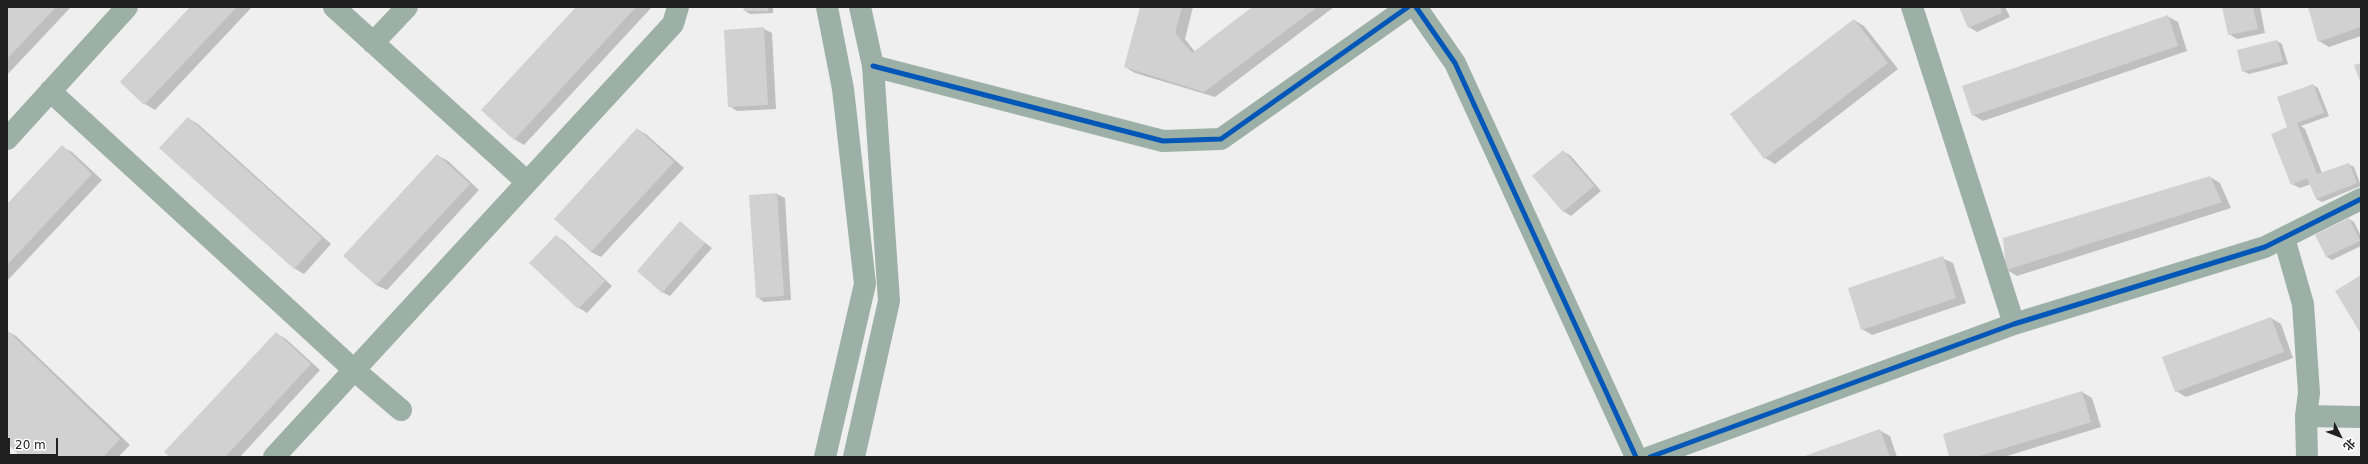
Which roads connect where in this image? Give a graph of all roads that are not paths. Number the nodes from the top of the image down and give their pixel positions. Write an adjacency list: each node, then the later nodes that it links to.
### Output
1 (127, 7): 12 (street)
2 (334, 7): 10 (street)
3 (407, 7): 10 (street)
4 (678, 7): 14 (street)
5 (827, 7): 23 (street)
6 (860, 7): 11 (street)
7 (1408, 7): 11 (street)
8 (1416, 7): 25 (street)
9 (1912, 7): 17 (street)
10 (373, 43): 14 (street)
11 (872, 66): 24 (street)
12 (50, 91): 13 (street); 18 (street)
13 (7, 139)
14 (527, 182): 18 (street)
15 (2361, 199): 16 (street)
16 (2284, 238): 17 (street); 20 (street)
17 (2014, 324): 26 (street)
18 (354, 370): 19 (street); 22 (street)
19 (401, 410)
20 (2306, 416): 21 (street); 27 (street)
21 (2361, 417)
22 (274, 457)
23 (825, 457)
24 (854, 457)
25 (1636, 457)
26 (1650, 457)
27 (2307, 457)

